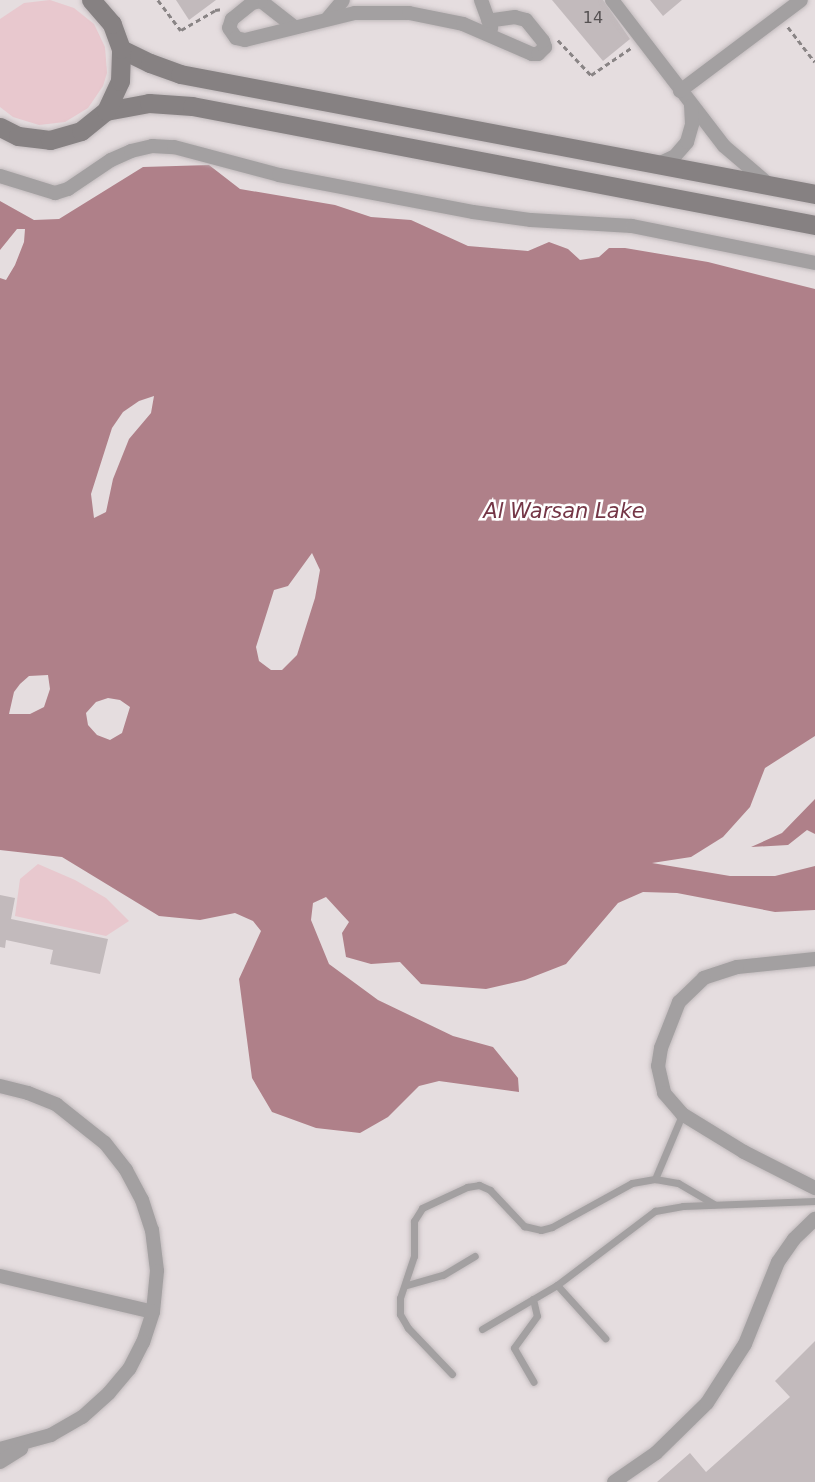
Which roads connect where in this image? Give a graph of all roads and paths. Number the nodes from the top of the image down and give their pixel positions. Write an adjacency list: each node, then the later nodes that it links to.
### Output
1 (91, 0): 14 (street)
2 (158, 0): 9 (path)
3 (343, 0): 8 (street)
4 (481, 0): 11 (street)
5 (612, 0): 12 (street)
6 (801, 0): 7 (street)
7 (780, 16): 15 (path); 16 (street)
8 (328, 18): 10 (street); 11 (street)
9 (232, 19): 10 (street); 10 (street)
10 (293, 26)
11 (491, 28): 13 (street); 13 (street)
12 (642, 40): 13 (path); 16 (street)
13 (545, 47)
14 (121, 49): 18 (street); 20 (street)
15 (815, 62)
16 (680, 91): 17 (street)
17 (691, 106): 20 (street); 22 (street)
18 (106, 111): 19 (street); 24 (street)
19 (0, 127)
20 (658, 164): 22 (street)
21 (0, 176): 25 (street)
22 (774, 186): 23 (street)
23 (815, 194)
24 (815, 225)
25 (815, 263)
26 (815, 959): 28 (street)
27 (0, 1086): 39 (street)
28 (682, 1114): 29 (lane); 30 (street)
29 (655, 1179): 32 (lane); 36 (lane)
30 (815, 1188)
31 (815, 1201): 32 (lane)
32 (714, 1204): 37 (lane)
33 (815, 1219): 47 (street)
34 (475, 1256): 36 (lane)
35 (0, 1276): 39 (street)
36 (407, 1285): 42 (lane)
37 (557, 1285): 38 (lane); 41 (lane)
38 (533, 1299): 40 (lane); 43 (lane)
39 (153, 1312): 44 (street)
40 (482, 1329)
41 (606, 1338)
42 (452, 1374)
43 (534, 1382)
44 (31, 1442): 45 (street); 46 (street)
45 (0, 1450)
46 (0, 1462)
47 (614, 1482)

